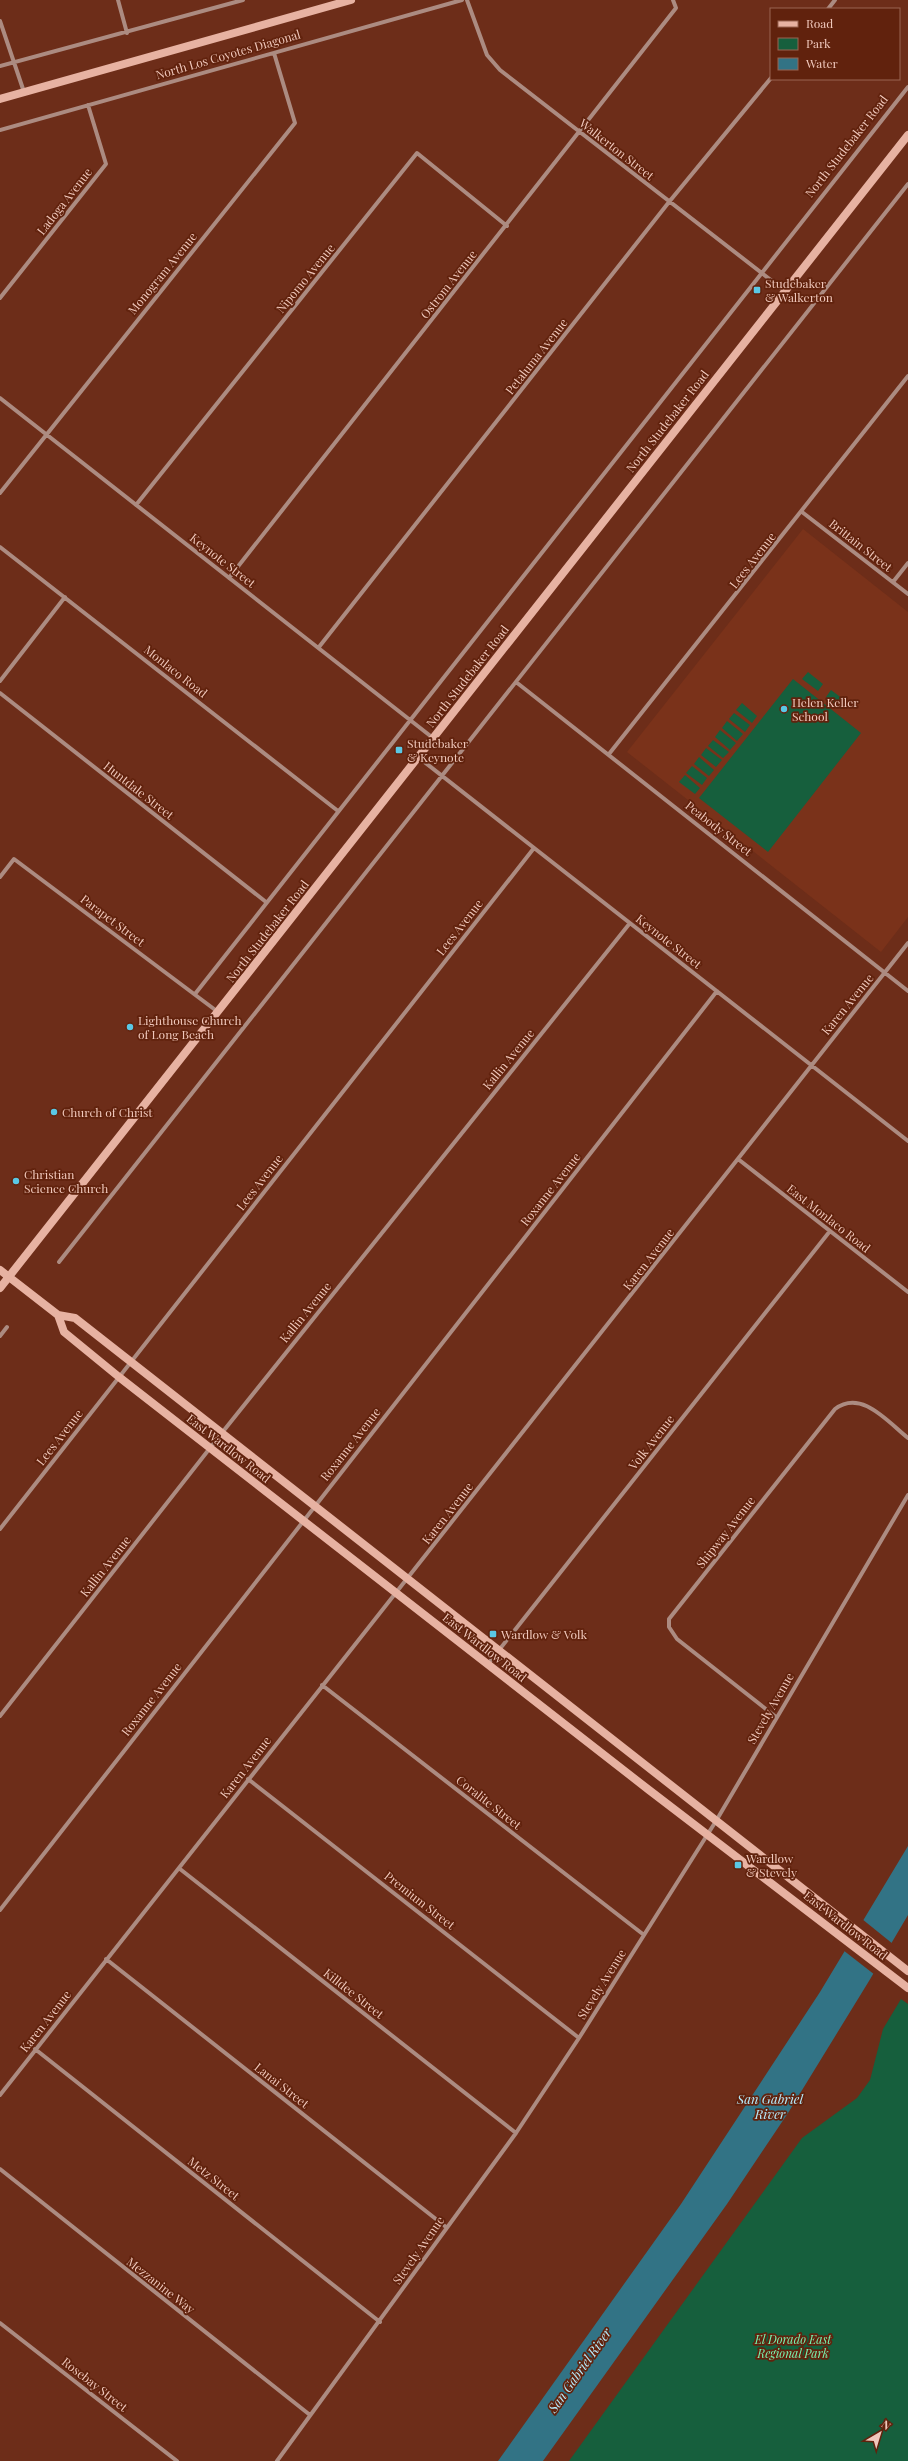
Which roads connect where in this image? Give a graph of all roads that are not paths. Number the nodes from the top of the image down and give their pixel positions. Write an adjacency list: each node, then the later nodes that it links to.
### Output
1 (118, 0): 10 (street)
2 (240, 0): 10 (street)
3 (351, 0): 16 (main road, North Los Coyotes Diagonal)
4 (462, 0): 11 (street, North Los Coyotes Diagonal)
5 (467, 0): 20 (street, Walkerton Street)
6 (673, 0): 20 (street, Ostrom Avenue)
7 (835, 0): 8 (street)
8 (829, 8)
9 (0, 21): 12 (street)
10 (127, 33): 12 (street)
11 (274, 53): 18 (street, North Los Coyotes Diagonal); 30 (street, Monogram Avenue)
12 (14, 62): 13 (street); 16 (street)
13 (0, 66)
14 (770, 79): 23 (street, Petaluma Avenue)
15 (908, 87): 25 (street, North Studebaker Road)
16 (24, 92): 17 (main road, North Los Coyotes Diagonal)
17 (0, 98)
18 (88, 105): 19 (street, North Los Coyotes Diagonal); 27 (street, Ladoga Avenue)
19 (0, 130)
20 (580, 132): 23 (street, Walkerton Street); 24 (street, Ostrom Avenue)
21 (908, 135): 26 (main road, North Studebaker Road)
22 (908, 184): 42 (street)
23 (669, 202): 25 (street, Walkerton Street); 40 (street, Petaluma Avenue)
24 (507, 226): 32 (street, Nipomo Avenue); 36 (street, Ostrom Avenue)
25 (761, 273): 26 (street, Walkerton Street); 44 (street, North Studebaker Road)
26 (785, 291): 45 (main road, North Studebaker Road)
27 (0, 298)
28 (908, 376): 33 (street, Lees Avenue)
29 (0, 398): 30 (street, Keynote Street)
30 (46, 434): 31 (street, Monogram Avenue); 32 (street, Keynote Street)
31 (0, 493)
32 (136, 505): 36 (street, Keynote Street)
33 (802, 512): 37 (street, Brittain Street); 46 (street, Lees Avenue)
34 (0, 547): 39 (street, Monlaco Road)
35 (908, 563): 37 (street)
36 (229, 578): 40 (street, Keynote Street)
37 (892, 582): 38 (street, Brittain Street)
38 (908, 594)
39 (64, 597): 41 (street); 49 (street, Monlaco Road)
40 (319, 647): 44 (street, Keynote Street)
41 (0, 681)
42 (516, 682): 46 (street, Peabody Street); 48 (street)
43 (0, 693): 52 (street, Huntdale Street)
44 (410, 720): 45 (street, Keynote Street); 49 (street, North Studebaker Road)
45 (433, 738): 47 (main road, North Studebaker Road)
46 (609, 754): 55 (street, Peabody Street)
47 (418, 756): 48 (street, Keynote Street); 59 (main road, North Studebaker Road)
48 (442, 776): 50 (street, Keynote Street); 64 (street)
49 (338, 811): 52 (street, North Studebaker Road)
50 (534, 848): 53 (street, Keynote Street); 72 (street, Lees Avenue)
51 (0, 877): 58 (street, Parapet Street)
52 (266, 902): 58 (street, North Studebaker Road)
53 (630, 923): 56 (street, Keynote Street); 74 (street, Kallin Avenue)
54 (908, 943): 55 (street, Karen Avenue)
55 (885, 973): 57 (street, Peabody Street); 60 (street, Karen Avenue)
56 (717, 991): 60 (street, Keynote Street); 78 (street, Roxanne Avenue)
57 (908, 991)
58 (194, 994): 59 (street, Parapet Street)
59 (218, 1012): 66 (main road, North Studebaker Road)
60 (811, 1065): 61 (street, Keynote Street); 62 (street, Karen Avenue)
61 (908, 1141)
62 (738, 1160): 63 (street, East Monlaco Road); 81 (street, Karen Avenue)
63 (830, 1231): 68 (street, East Monlaco Road); 83 (street, Volk Avenue)
64 (59, 1262)
65 (0, 1270): 66 (main road, East Wardlow Road)
66 (9, 1277): 67 (main road, North Studebaker Road); 69 (main road, East Wardlow Road)
67 (0, 1288)
68 (908, 1292)
69 (58, 1315): 72 (main road, East Wardlow Road); 73 (main road, East Wardlow Road)
70 (7, 1327): 71 (street)
71 (0, 1336)
72 (130, 1362): 73 (street, Lees Avenue); 74 (main road, East Wardlow Road)
73 (119, 1377): 76 (main road, East Wardlow Road); 80 (street, Lees Avenue)
74 (221, 1434): 76 (street, Kallin Avenue); 78 (main road, East Wardlow Road)
75 (908, 1438): 87 (street, Shipway Avenue)
76 (210, 1448): 79 (main road, East Wardlow Road); 86 (street, Kallin Avenue)
77 (908, 1495): 87 (street, Stevely Avenue)
78 (314, 1506): 79 (street, Roxanne Avenue); 81 (main road, East Wardlow Road)
79 (303, 1520): 82 (main road, East Wardlow Road); 92 (street, Roxanne Avenue)
80 (0, 1528)
81 (408, 1580): 82 (street, Karen Avenue); 83 (main road, East Wardlow Road)
82 (397, 1594): 84 (main road, East Wardlow Road); 85 (street, Karen Avenue)
83 (499, 1651): 84 (street, Volk Avenue); 89 (main road, East Wardlow Road)
84 (488, 1664): 90 (main road, East Wardlow Road)
85 (322, 1685): 88 (street, Karen Avenue); 93 (street, Coralite Street)
86 (0, 1716)
87 (776, 1717): 89 (street, Stevely Avenue)
88 (248, 1779): 91 (street, Karen Avenue); 97 (street, Premium Street)
89 (716, 1821): 90 (street, Stevely Avenue); 95 (main road, East Wardlow Road)
90 (707, 1834): 93 (street, Stevely Avenue); 96 (main road, East Wardlow Road)
91 (180, 1869): 94 (street, Karen Avenue); 100 (street, Killdee Street)
92 (0, 1910)
93 (644, 1935): 97 (street, Stevely Avenue)
94 (106, 1959): 98 (street, Karen Avenue); 102 (street, Lanai Street)
95 (908, 1970)
96 (908, 1988)
97 (579, 2038): 100 (street, Stevely Avenue)
98 (35, 2049): 99 (street, Karen Avenue); 103 (street, Metz Street)
99 (0, 2095)
100 (516, 2133): 102 (street, Stevely Avenue)
101 (0, 2169): 105 (street, Mezzanine Way)
102 (446, 2227): 103 (street, Stevely Avenue)
103 (380, 2322): 105 (street, Stevely Avenue)
104 (0, 2323): 106 (street, Rosebay Street)
105 (310, 2415): 107 (street, Stevely Avenue)
106 (177, 2461)
107 (277, 2461)

